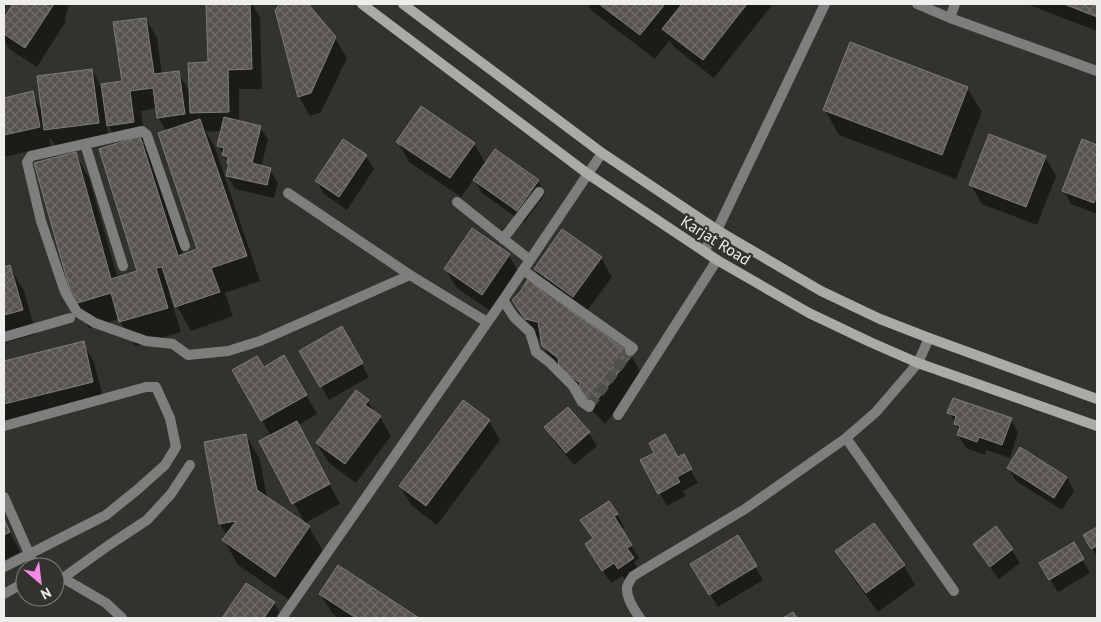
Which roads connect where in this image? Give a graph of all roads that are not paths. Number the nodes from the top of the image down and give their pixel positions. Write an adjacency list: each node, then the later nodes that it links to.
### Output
1 (362, 4): 10 (main road, Karjat Road)
2 (403, 4): 9 (main road, Karjat Road)
3 (825, 4): 14 (street)
4 (917, 4): 6 (street)
5 (955, 4): 6 (street)
6 (950, 18): 7 (street)
7 (1097, 71)
8 (86, 144): 16 (street); 20 (street); 22 (street)
9 (602, 153): 10 (street); 14 (main road, Karjat Road)
10 (588, 174): 17 (main road, Karjat Road); 18 (street)
11 (539, 192): 15 (street)
12 (288, 193): 22 (street)
13 (456, 202): 15 (street)
14 (718, 230): 17 (street); 27 (main road, Karjat Road)
15 (503, 239): 18 (street)
16 (185, 246)
17 (704, 251): 19 (main road, Karjat Road)
18 (530, 260): 21 (street)
19 (717, 260): 29 (main road, Karjat Road); 32 (street)
20 (123, 266)
21 (523, 270): 23 (street); 28 (street)
22 (410, 275): 25 (street)
23 (503, 300): 25 (street); 31 (street)
24 (70, 318): 26 (street)
25 (487, 322): 47 (street)
26 (4, 337)
27 (929, 338): 29 (street); 30 (main road, Karjat Road)
28 (630, 351)
29 (918, 363): 34 (main road, Karjat Road); 35 (street)
30 (1097, 399)
31 (590, 405)
32 (618, 415)
33 (4, 426): 38 (street)
34 (1097, 426)
35 (846, 438): 44 (street); 48 (street)
36 (190, 465): 41 (street)
37 (4, 498): 38 (street)
38 (29, 554): 39 (street); 40 (street)
39 (30, 557)
40 (4, 567)
41 (65, 574)
42 (65, 581): 46 (street)
43 (15, 588): 45 (street)
44 (954, 591)
45 (4, 594)
46 (122, 618)
47 (282, 618)
48 (640, 618)

